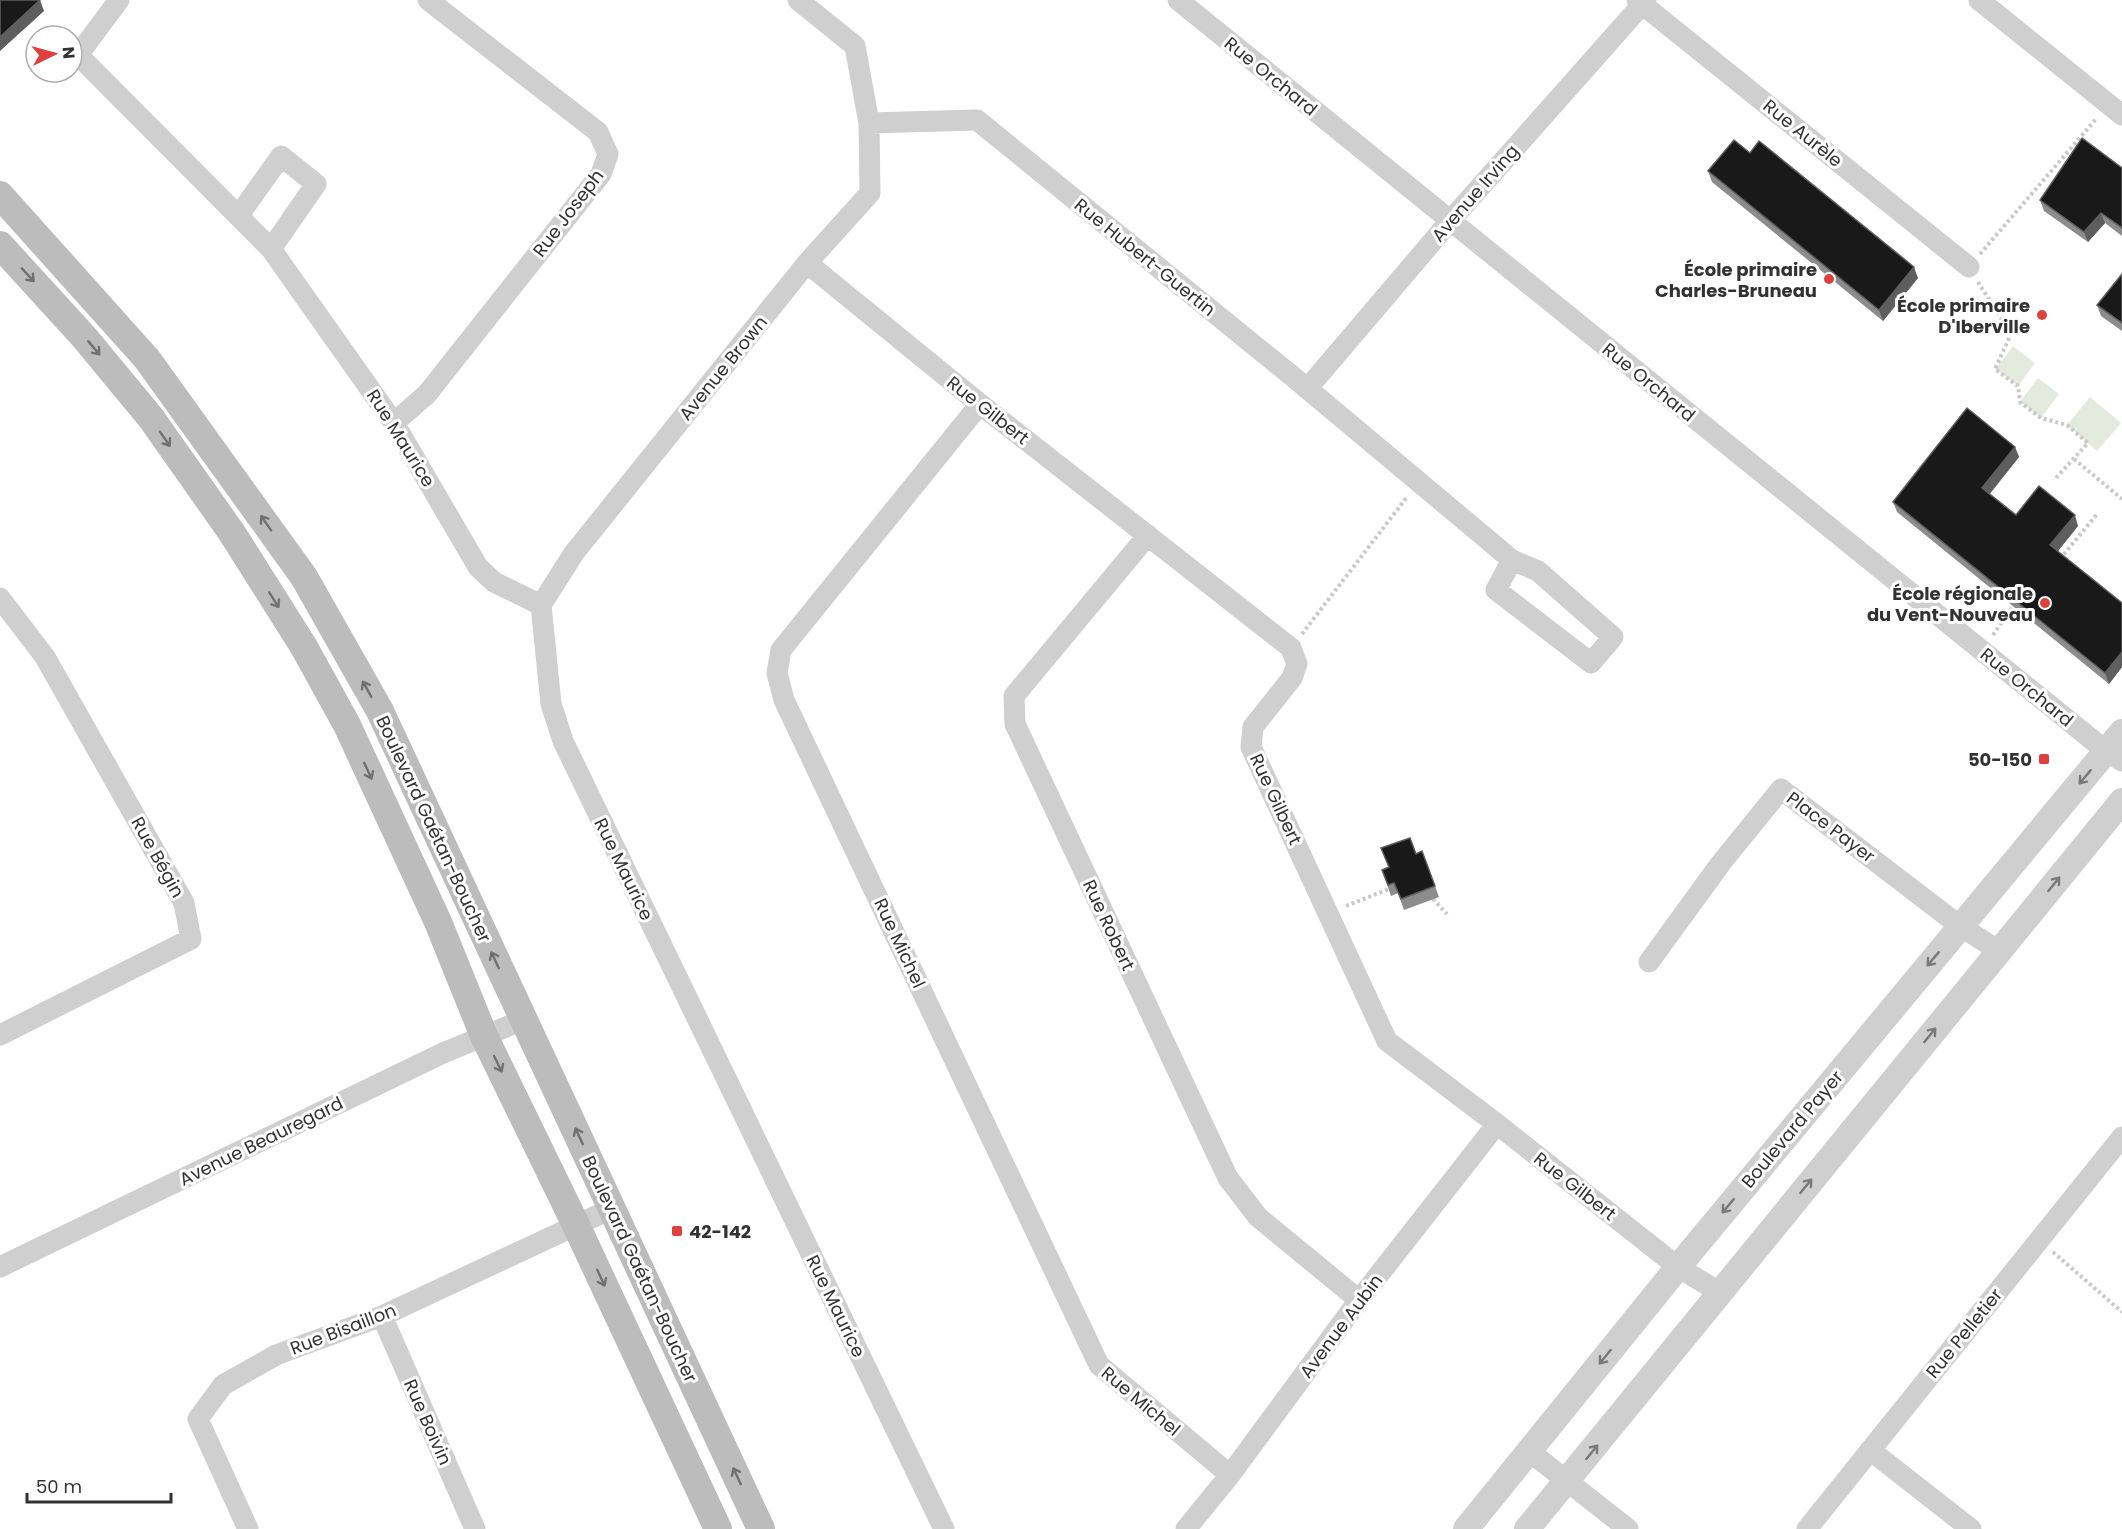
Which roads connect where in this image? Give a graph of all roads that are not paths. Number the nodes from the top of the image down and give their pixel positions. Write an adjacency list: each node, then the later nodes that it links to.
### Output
1 (119, 0): 10 (street, Rue Maurice)
2 (428, 0): 18 (street, Rue Joseph)
3 (798, 0): 8 (street)
4 (1178, 0): 11 (street, Rue Orchard)
5 (1978, 0): 7 (street)
6 (1642, 2): 11 (street, Avenue Irving); 15 (street, Rue Aurèle)
7 (2115, 110)
8 (869, 123): 14 (street, Avenue Brown); 16 (street, Rue Hubert-Guertin)
9 (0, 195): 28 (main road, Boulevard Gaétan-Boucher, one-way to 9)
10 (239, 215): 13 (street, Rue Maurice); 13 (street)
11 (1450, 221): 16 (street, Avenue Irving); 23 (street, Rue Orchard)
12 (0, 245): 30 (main road, Boulevard Gaétan-Boucher, one-way to 30)
13 (271, 249): 18 (street, Rue Maurice)
14 (807, 263): 17 (street, Rue Gilbert); 22 (street, Avenue Brown)
15 (1969, 267)
16 (1307, 389): 20 (street, Rue Hubert-Guertin)
17 (980, 404): 19 (street, Rue Gilbert); 42 (street, Rue Michel)
18 (394, 423): 22 (street, Rue Maurice)
19 (1148, 535): 31 (street, Rue Gilbert); 38 (street, Rue Robert)
20 (1512, 560): 20 (street, Rue Hubert-Guertin)
21 (0, 598): 29 (street, Rue Bégin)
22 (540, 605): 48 (street, Rue Maurice)
23 (2117, 748): 25 (street, Boulevard Payer, one-way to 25)
24 (2122, 801): 26 (street, one-way to 24)
25 (1960, 926): 26 (street, Place Payer); 27 (street, Place Payer); 36 (street, Boulevard Payer, one-way to 36)
26 (1999, 951): 37 (street, one-way to 26)
27 (1650, 962)
28 (524, 1020): 30 (street, Avenue Beauregard); 33 (main road, Boulevard Gaétan-Boucher, one-way to 28)
29 (1, 1031)
30 (484, 1036): 34 (main road, Boulevard Gaétan-Boucher, one-way to 34); 35 (street, Avenue Beauregard)
31 (1497, 1124): 36 (street, Rue Gilbert); 38 (street, Avenue Aubin)
32 (2122, 1137): 40 (street, Rue Pelletier)
33 (613, 1208): 34 (street, Rue Bisaillon); 47 (main road, Boulevard Gaétan-Boucher, one-way to 33)
34 (576, 1225): 39 (street, Rue Bisaillon); 46 (main road, Boulevard Gaétan-Boucher, one-way to 46)
35 (0, 1267)
36 (1678, 1267): 37 (street, Rue Gilbert); 41 (street, Boulevard Payer, one-way to 41)
37 (1719, 1292): 43 (street, one-way to 37)
38 (1359, 1300): 42 (street, Avenue Aubin)
39 (382, 1316): 44 (street, Rue Bisaillon); 45 (street, Rue Boivin)
40 (1870, 1450): 53 (street, Rue Pelletier); 54 (street)
41 (1529, 1451): 43 (street); 50 (street, Boulevard Payer)
42 (1230, 1475): 49 (street, Avenue Aubin)
43 (1568, 1481): 51 (street); 52 (street)
44 (248, 1529)
45 (475, 1529)
46 (718, 1529)
47 (761, 1529)
48 (944, 1529)
49 (1186, 1529)
50 (1466, 1529)
51 (1527, 1529)
52 (1628, 1529)
53 (1807, 1529)
54 (1971, 1529)

